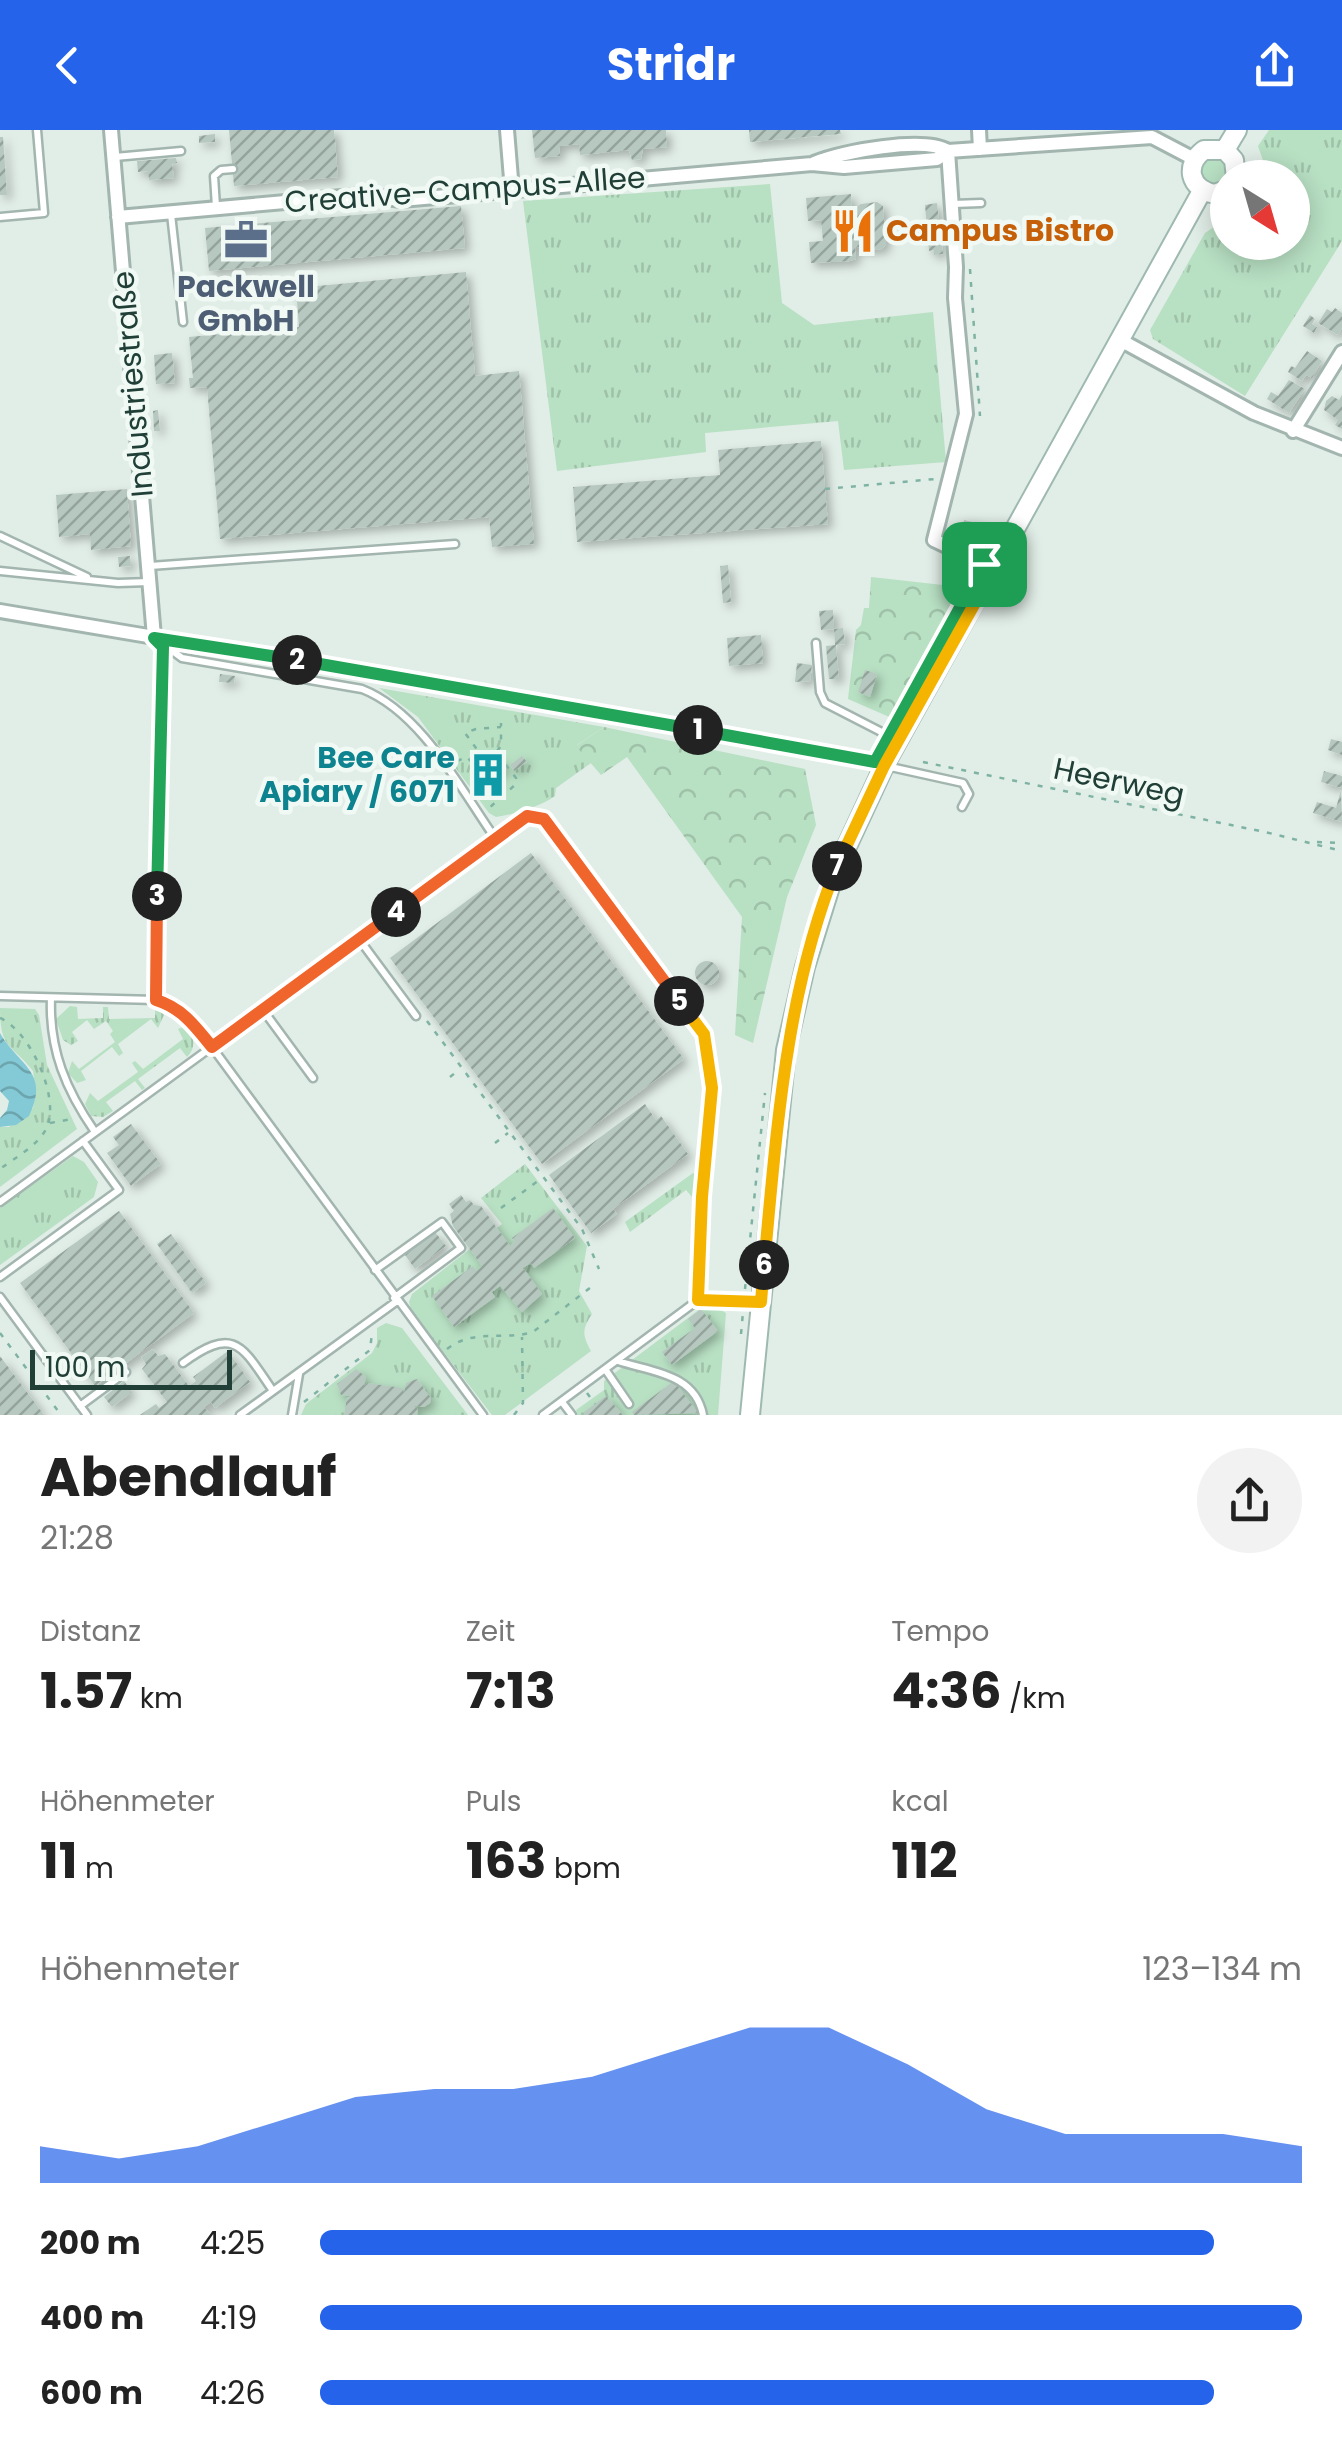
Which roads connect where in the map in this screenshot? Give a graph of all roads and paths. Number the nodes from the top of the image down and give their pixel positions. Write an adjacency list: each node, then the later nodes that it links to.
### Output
1 (37, 130): 22 (lane)
2 (111, 130): 11 (street, Industriestraße)
3 (507, 130): 15 (street)
4 (979, 130): 7 (street)
5 (1237, 130): 8 (street)
6 (1152, 133): 7 (street, Creative-Campus-Allee); 12 (street, Creative-Campus-Allee)
7 (980, 148): 10 (street, Creative-Campus-Allee)
8 (1225, 150): 12 (street); 13 (street)
9 (181, 151): 11 (lane)
10 (948, 151): 15 (street, Creative-Campus-Allee); 19 (street)
11 (114, 158): 23 (street, Industriestraße)
12 (1194, 158): 16 (street)
13 (1234, 160)
14 (232, 169): 20 (lane)
15 (512, 191): 20 (street, Creative-Campus-Allee)
16 (1202, 191): 17 (street); 25 (street)
17 (1210, 193)
18 (981, 202): 19 (lane)
19 (953, 204): 30 (street)
20 (216, 209): 21 (street, Creative-Campus-Allee)
21 (171, 213): 23 (street, Creative-Campus-Allee); 24 (lane)
22 (0, 217)
23 (118, 217): 34 (street, Industriestraße)
24 (183, 322)
25 (1122, 341): 28 (street); 35 (street)
26 (1342, 352): 27 (street)
27 (1336, 373): 28 (street)
28 (1293, 431): 29 (street)
29 (1342, 448)
30 (951, 478): 31 (path); 35 (street)
31 (825, 488)
32 (0, 536): 37 (lane)
33 (455, 544): 34 (lane)
34 (149, 566): 38 (street, Industriestraße)
35 (994, 569): 43 (street)
36 (0, 571): 37 (lane)
37 (93, 580): 38 (lane)
38 (150, 582): 40 (street, Industriestraße)
39 (0, 610): 40 (street)
40 (158, 642): 42 (lane); 47 (path); 48 (lane)
41 (816, 644): 43 (lane)
42 (161, 674): 58 (path)
43 (898, 741): 47 (street)
44 (496, 752): 45 (path); 45 (path); 50 (path)
45 (485, 760): 48 (path)
46 (916, 762): 52 (path, Heerweg)
47 (886, 764): 49 (lane); 86 (street)
48 (446, 769): 50 (lane)
49 (962, 807)
50 (481, 818): 51 (lane)
51 (496, 838): 55 (lane); 85 (lane)
52 (1310, 843): 53 (path); 54 (path, Heerweg)
53 (1342, 843)
54 (1342, 851)
55 (359, 939): 59 (lane); 60 (lane)
56 (0, 996): 57 (lane)
57 (51, 998): 58 (lane); 62 (lane)
58 (156, 1000): 63 (lane)
59 (263, 1010): 63 (lane); 67 (lane)
60 (416, 1016): 65 (path)
61 (0, 1018): 64 (path)
62 (54, 1047): 64 (path); 69 (lane)
63 (212, 1047): 71 (lane); 80 (lane)
64 (34, 1052): 70 (path)
65 (462, 1068): 66 (path); 72 (path)
66 (450, 1077)
67 (313, 1078)
68 (770, 1086): 86 (path)
69 (84, 1116): 70 (path); 71 (lane)
70 (48, 1124): 75 (path)
71 (95, 1132): 73 (lane)
72 (510, 1132): 74 (path); 76 (path)
73 (83, 1141): 77 (lane); 81 (lane)
74 (496, 1143)
75 (0, 1168)
76 (543, 1177): 78 (path); 79 (path)
77 (0, 1202)
78 (501, 1208)
79 (599, 1269)
80 (374, 1270): 84 (lane); 84 (lane)
81 (0, 1277)
82 (590, 1287): 89 (path)
83 (0, 1297): 100 (lane)
84 (396, 1299): 87 (lane); 91 (lane)
85 (698, 1300): 86 (lane); 92 (lane)
86 (752, 1301): 90 (path); 110 (street)
87 (369, 1321): 96 (lane); 101 (path)
88 (0, 1333): 102 (path)
89 (522, 1336): 91 (path); 106 (path)
90 (741, 1338)
91 (438, 1355): 105 (lane)
92 (616, 1360): 94 (lane); 109 (lane)
93 (183, 1363): 97 (lane)
94 (605, 1370): 98 (lane); 99 (lane)
95 (126, 1372): 100 (lane)
96 (299, 1372): 97 (lane); 101 (lane)
97 (273, 1391): 104 (lane)
98 (562, 1402): 107 (lane); 108 (lane)
99 (629, 1404)
100 (80, 1406): 103 (lane)
101 (293, 1412)
102 (61, 1415)
103 (86, 1415)
104 (240, 1415)
105 (484, 1415)
106 (514, 1415)
107 (544, 1415)
108 (572, 1415)
109 (703, 1415)
110 (750, 1415)

